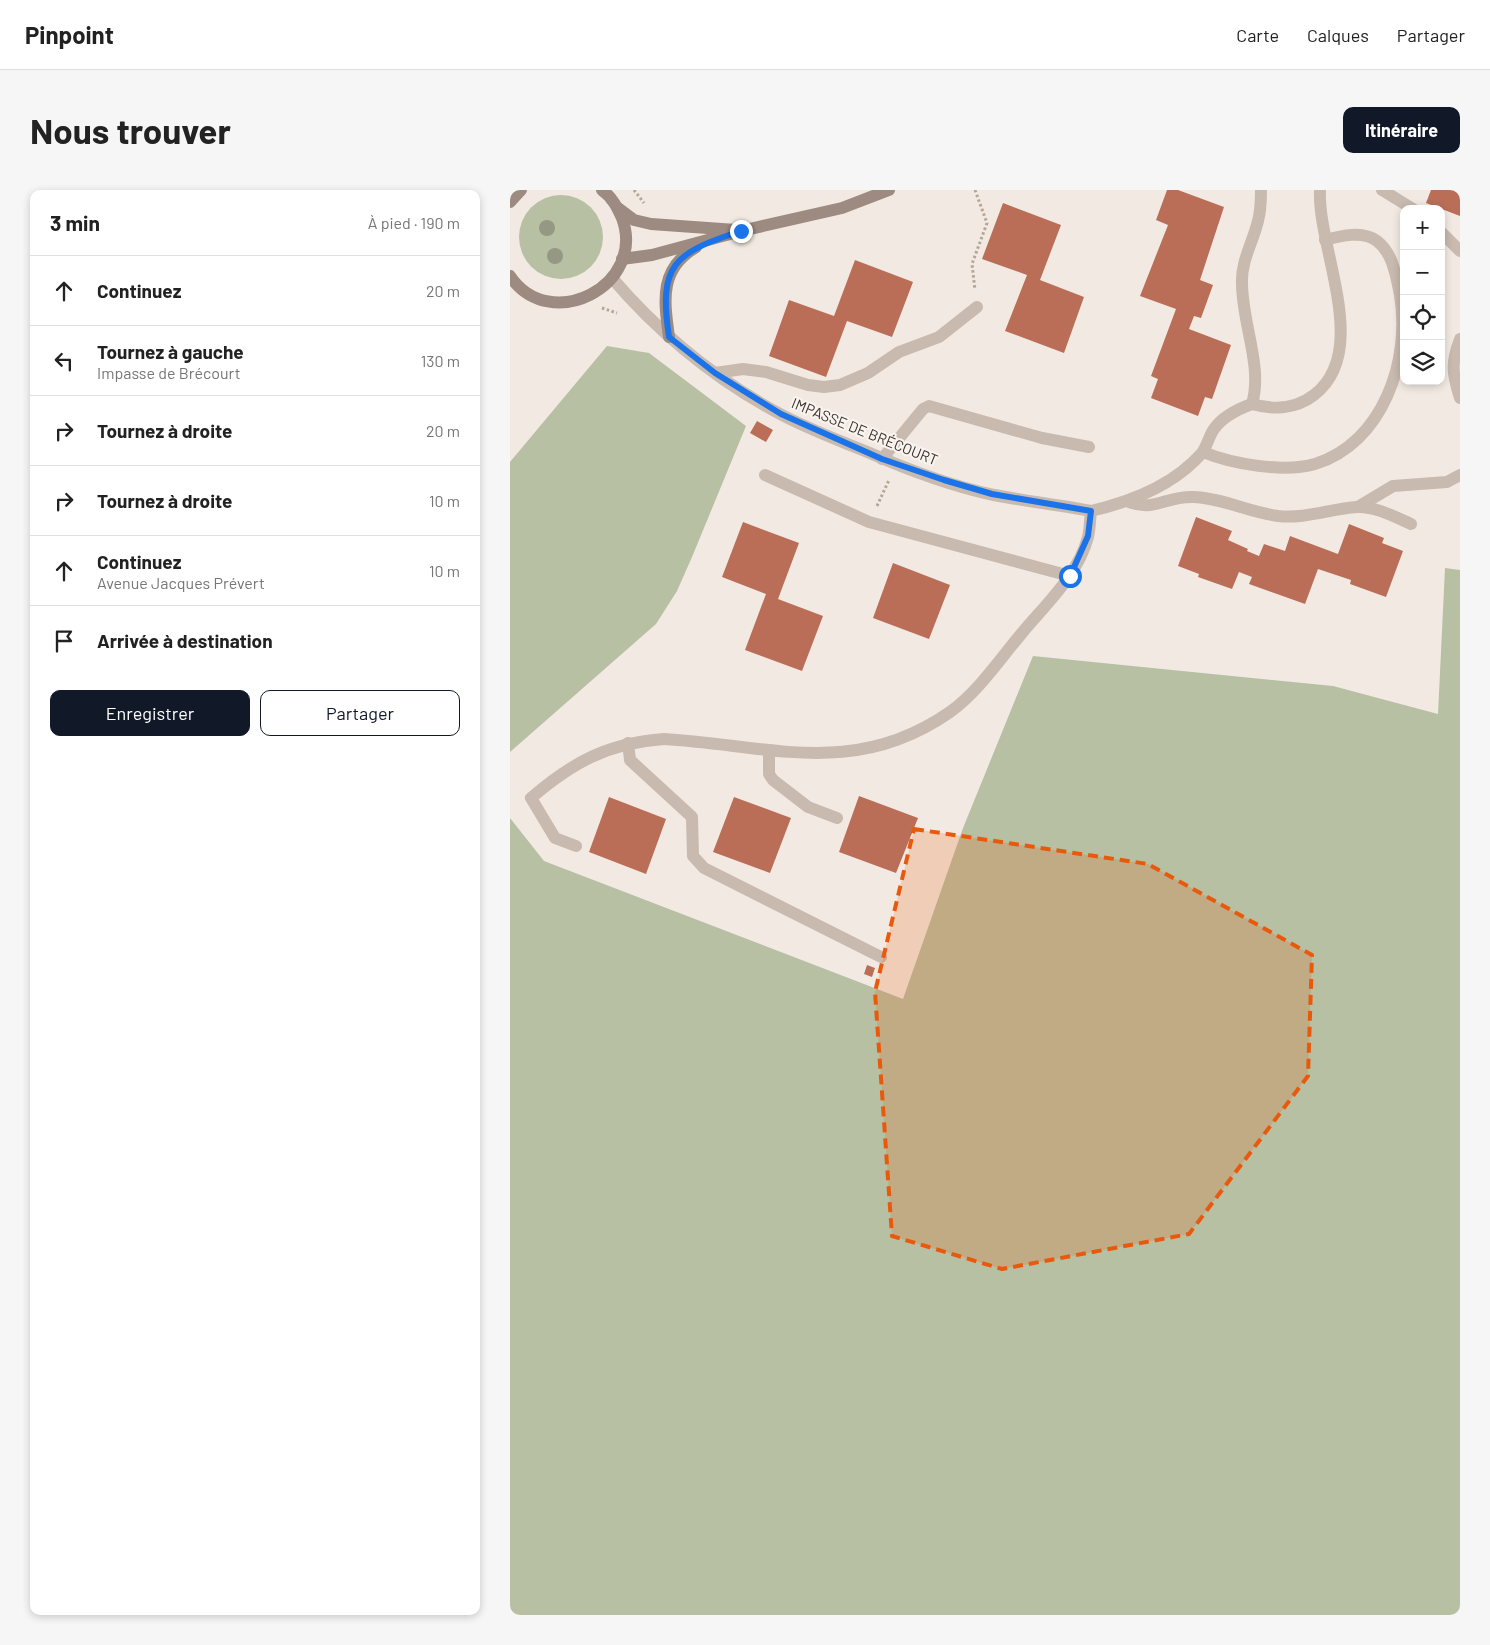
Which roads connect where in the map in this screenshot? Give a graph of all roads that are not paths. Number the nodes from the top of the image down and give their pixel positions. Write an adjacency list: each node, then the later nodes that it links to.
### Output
1 (889, 190): 8 (street)
2 (1261, 190): 21 (street)
3 (1320, 190): 11 (street)
4 (1382, 190): 6 (street)
5 (606, 191): 7 (street)
6 (1406, 205)
7 (618, 208): 8 (street); 13 (street)
8 (741, 231): 10 (street)
9 (1445, 236): 12 (street)
10 (712, 240): 13 (street); 17 (street)
11 (1325, 240): 21 (street); 23 (street)
12 (1460, 250)
13 (622, 259): 15 (street)
14 (510, 276): 15 (street)
15 (612, 278): 17 (street, IMPASSE DE BRÉCOURT)
16 (977, 308): 19 (street)
17 (669, 337): 19 (street, IMPASSE DE BRÉCOURT)
18 (1460, 338): 20 (street)
19 (715, 373): 24 (street, IMPASSE DE BRÉCOURT)
20 (1460, 398)
21 (1252, 404): 23 (street)
22 (1089, 447): 24 (street)
23 (1203, 452): 27 (street)
24 (882, 459): 29 (street, IMPASSE DE BRÉCOURT)
25 (764, 475): 31 (street)
26 (1460, 476): 28 (street)
27 (1127, 501): 28 (street); 29 (street)
28 (1358, 507): 30 (street)
29 (1091, 511): 31 (street)
30 (1411, 524)
31 (1070, 576): 33 (street)
32 (628, 742): 33 (street); 35 (street); 36 (street)
33 (769, 750): 34 (street)
34 (837, 818)
35 (576, 846)
36 (881, 957)

